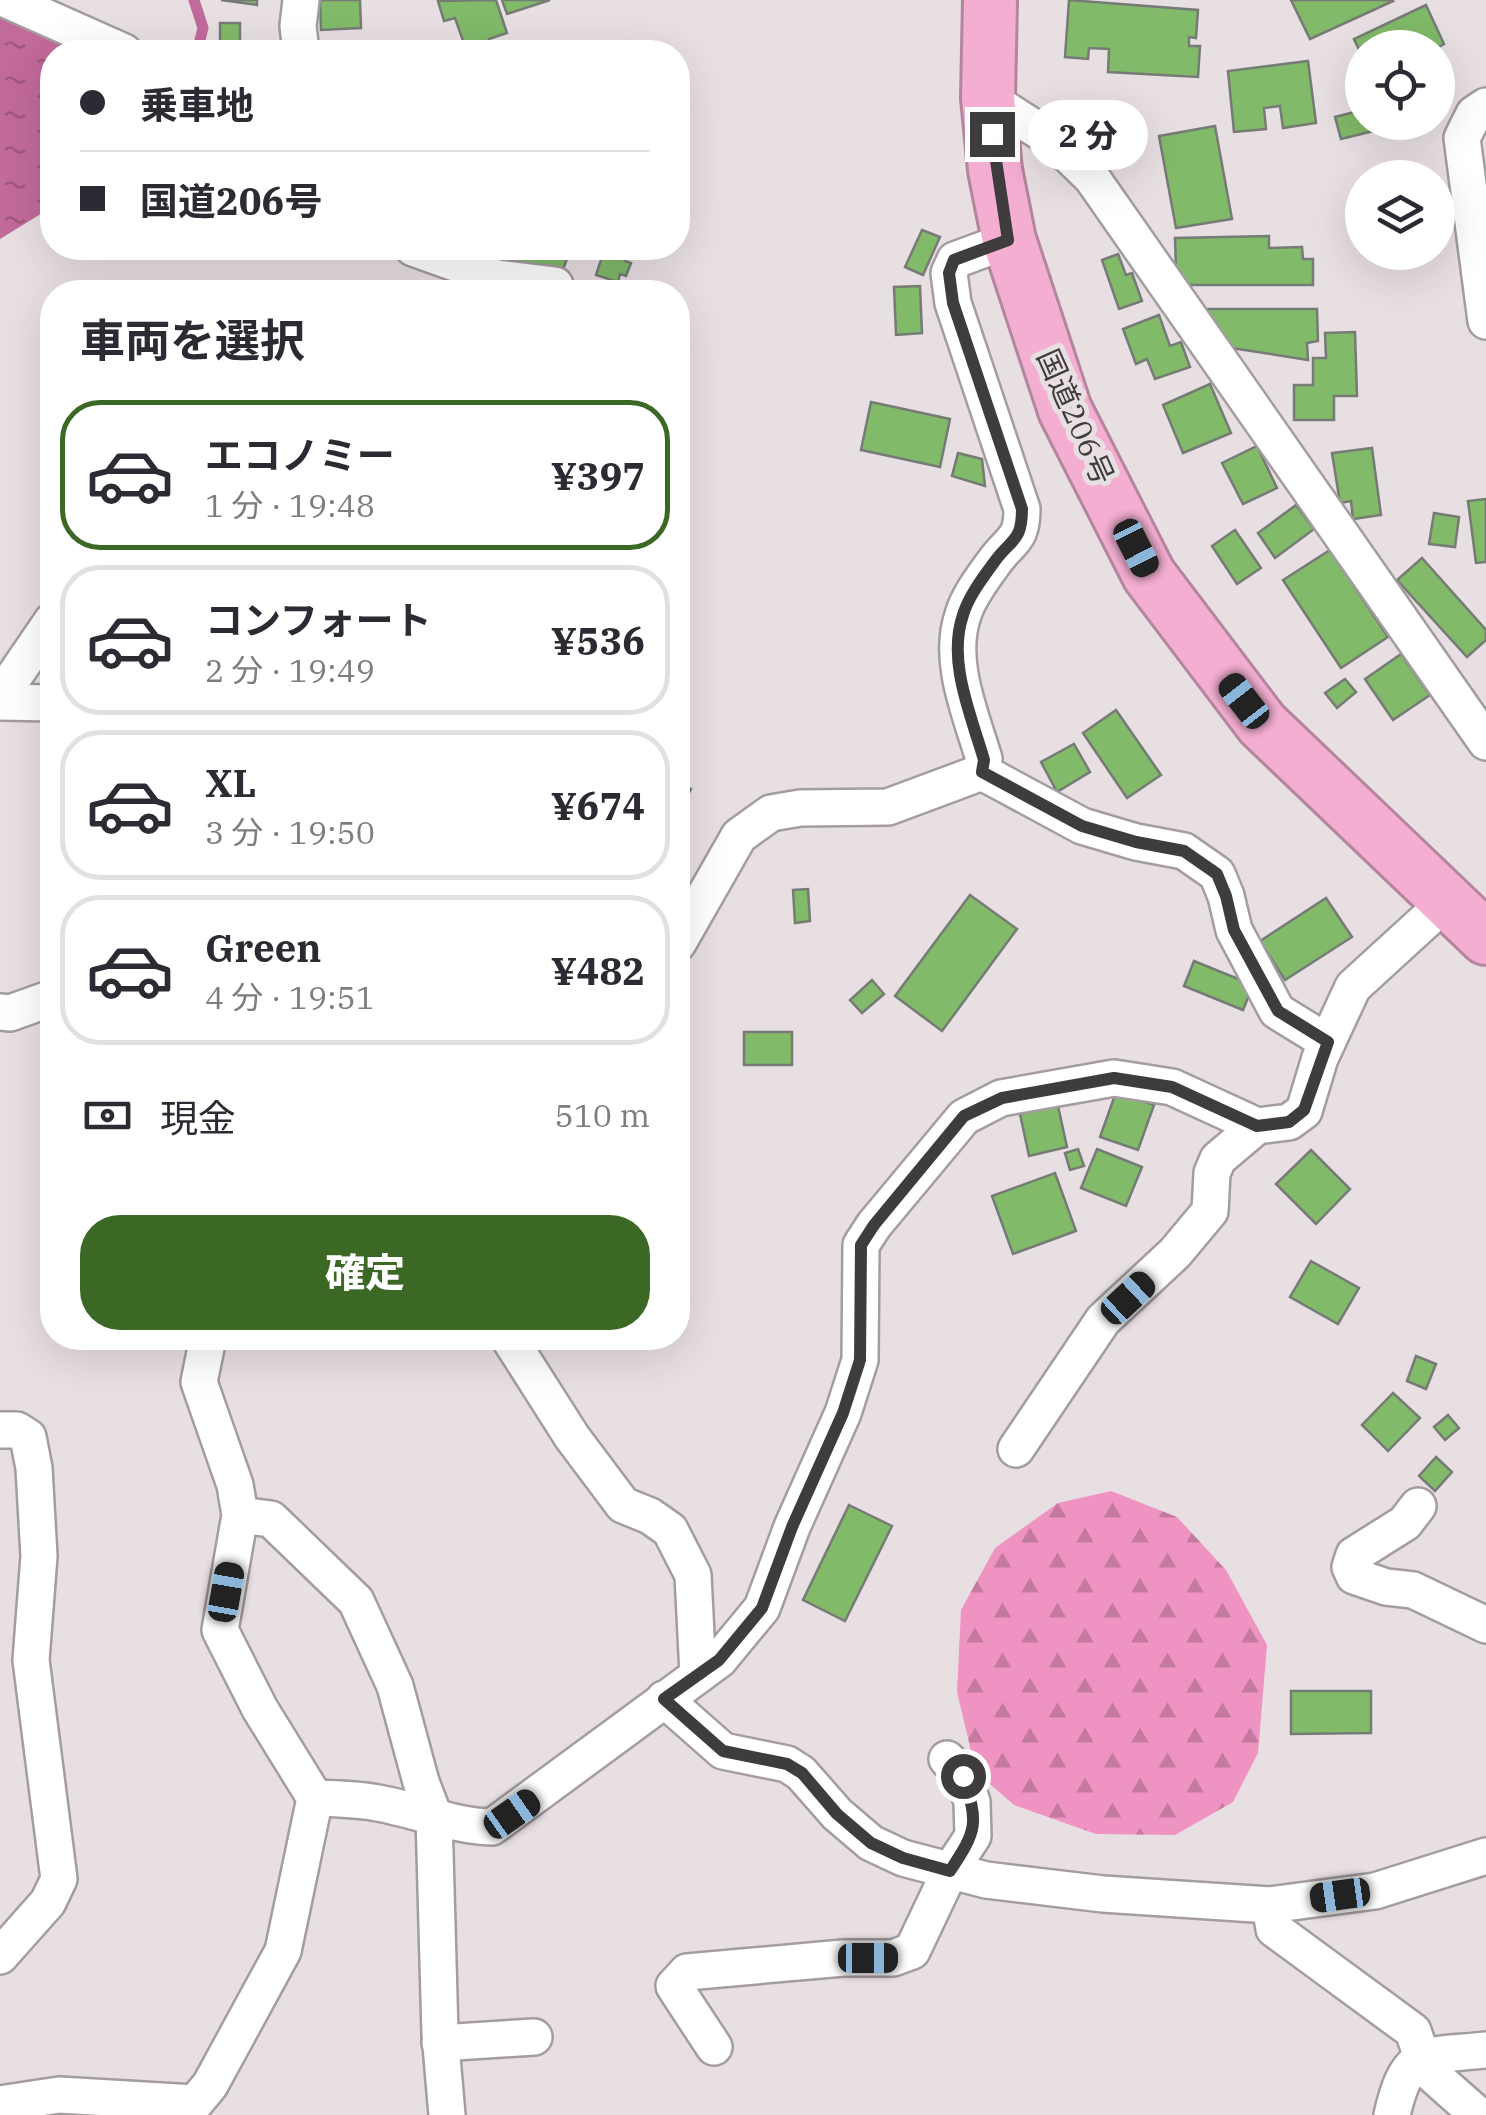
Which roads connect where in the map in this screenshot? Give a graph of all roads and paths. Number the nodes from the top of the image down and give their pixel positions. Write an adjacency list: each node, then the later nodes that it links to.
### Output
1 (7, 0): 4 (street)
2 (301, 0): 5 (street)
3 (990, 0): 6 (highway, 国道206号)
4 (97, 40)
5 (300, 40)
6 (988, 98): 8 (highway, 国道206号); 16 (street)
7 (1486, 106): 9 (street)
8 (1008, 240): 17 (street); 18 (highway, 国道206号)
9 (1481, 244): 12 (street)
10 (447, 260): 11 (street)
11 (514, 280)
12 (1486, 321)
13 (40, 639): 14 (street)
14 (0, 700): 15 (street)
15 (40, 702)
16 (1482, 720)
17 (982, 772): 19 (street); 23 (street)
18 (1447, 901): 20 (highway, 国道206号); 23 (street)
19 (690, 922)
20 (1486, 938)
21 (40, 1002): 22 (street)
22 (0, 1012)
23 (1328, 1042): 24 (street)
24 (1257, 1126): 28 (street); 32 (street)
25 (206, 1350): 30 (street)
26 (517, 1350): 32 (street)
27 (0, 1430): 40 (street)
28 (1016, 1449)
29 (1418, 1506): 31 (street)
30 (240, 1516): 35 (street); 36 (street)
31 (1486, 1625)
32 (698, 1675): 33 (street)
33 (664, 1699): 36 (street); 38 (street)
34 (948, 1759): 38 (street)
35 (315, 1798): 36 (street); 46 (street)
36 (434, 1816): 42 (street)
37 (1486, 1856): 39 (street)
38 (950, 1871): 39 (street); 43 (street)
39 (1270, 1904): 45 (street)
40 (0, 1956)
41 (534, 2038): 42 (street)
42 (440, 2043): 47 (street)
43 (714, 2046)
44 (1486, 2050): 45 (street)
45 (1422, 2058): 48 (street); 49 (street)
46 (0, 2104)
47 (447, 2115)
48 (1392, 2115)
49 (1478, 2115)

